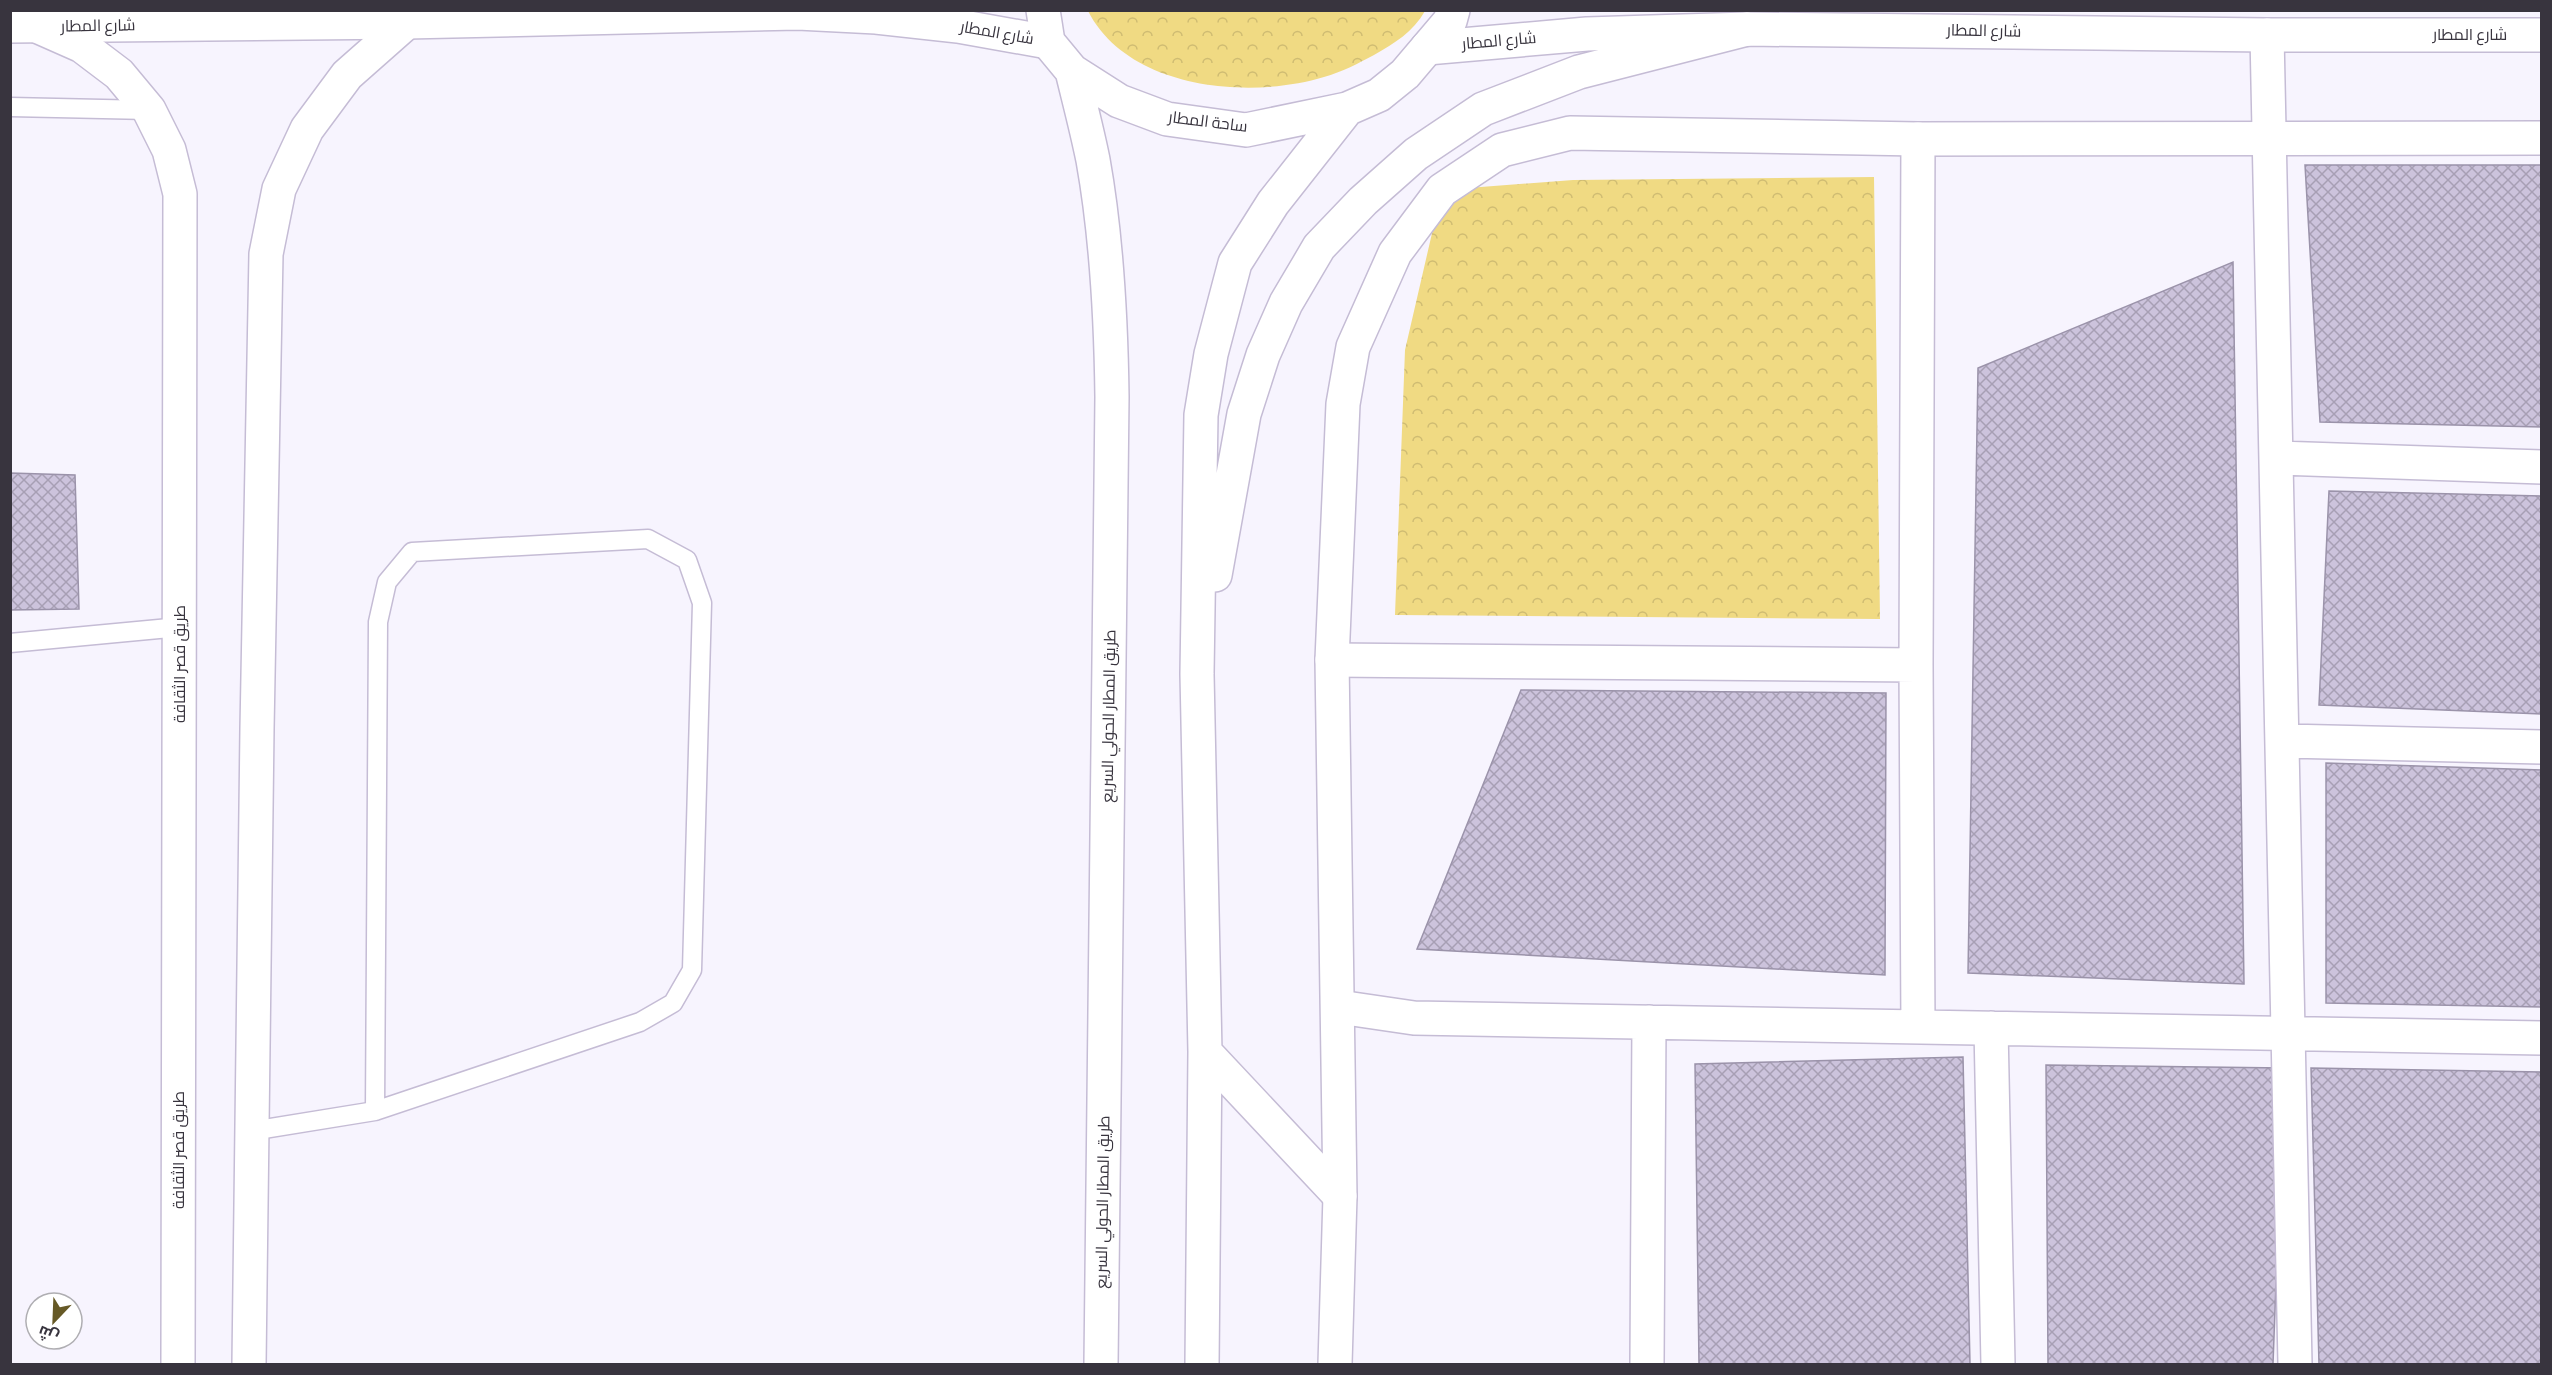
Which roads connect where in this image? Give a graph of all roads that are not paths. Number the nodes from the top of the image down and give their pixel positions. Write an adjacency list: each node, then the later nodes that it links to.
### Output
1 (1043, 10): 8 (main road)
2 (1453, 10): 9 (main road, ساحة المطار)
3 (407, 22): 4 (main road, شارع المطار); 8 (main road, شارع المطار); 34 (main road)
4 (25, 26): 13 (main road, طريق قصر الثقافة)
5 (1747, 29): 6 (main road, شارع المطار); 9 (main road, شارع المطار); 23 (main road)
6 (2267, 35): 7 (main road, شارع المطار); 14 (main road)
7 (2541, 35)
8 (1048, 42): 10 (main road, ساحة المطار)
9 (1427, 48): 12 (main road, ساحة المطار)
10 (1072, 71): 12 (main road, ساحة المطار); 38 (main road, طريق المطار الحولي السريع)
11 (10, 106): 13 (lane)
12 (1347, 109): 23 (main road)
13 (149, 110): 19 (main road, طريق قصر الثقافة)
14 (2268, 138): 15 (main road); 16 (main road); 17 (main road)
15 (2541, 138)
16 (1918, 139): 21 (main road); 22 (main road)
17 (2276, 458): 18 (main road); 24 (main road)
18 (2541, 467)
19 (180, 627): 20 (lane); 36 (main road, طريق قصر الثقافة)
20 (10, 643)
21 (1332, 660): 22 (main road); 26 (main road)
22 (1916, 665): 28 (main road)
23 (1197, 674): 32 (main road)
24 (2282, 741): 25 (main road); 30 (main road)
25 (2541, 747)
26 (1339, 1007): 27 (main road); 35 (main road)
27 (1649, 1022): 28 (main road); 41 (main road)
28 (1918, 1026): 29 (main road)
29 (1991, 1028): 30 (main road); 42 (main road)
30 (2288, 1033): 31 (main road); 43 (main road)
31 (2541, 1038)
32 (1205, 1052): 35 (main road); 39 (main road)
33 (375, 1111): 33 (lane); 34 (lane)
34 (252, 1131): 37 (main road)
35 (1340, 1196): 40 (main road)
36 (178, 1365)
37 (249, 1365)
38 (1101, 1365)
39 (1202, 1365)
40 (1335, 1365)
41 (1647, 1365)
42 (1998, 1365)
43 (2295, 1365)

